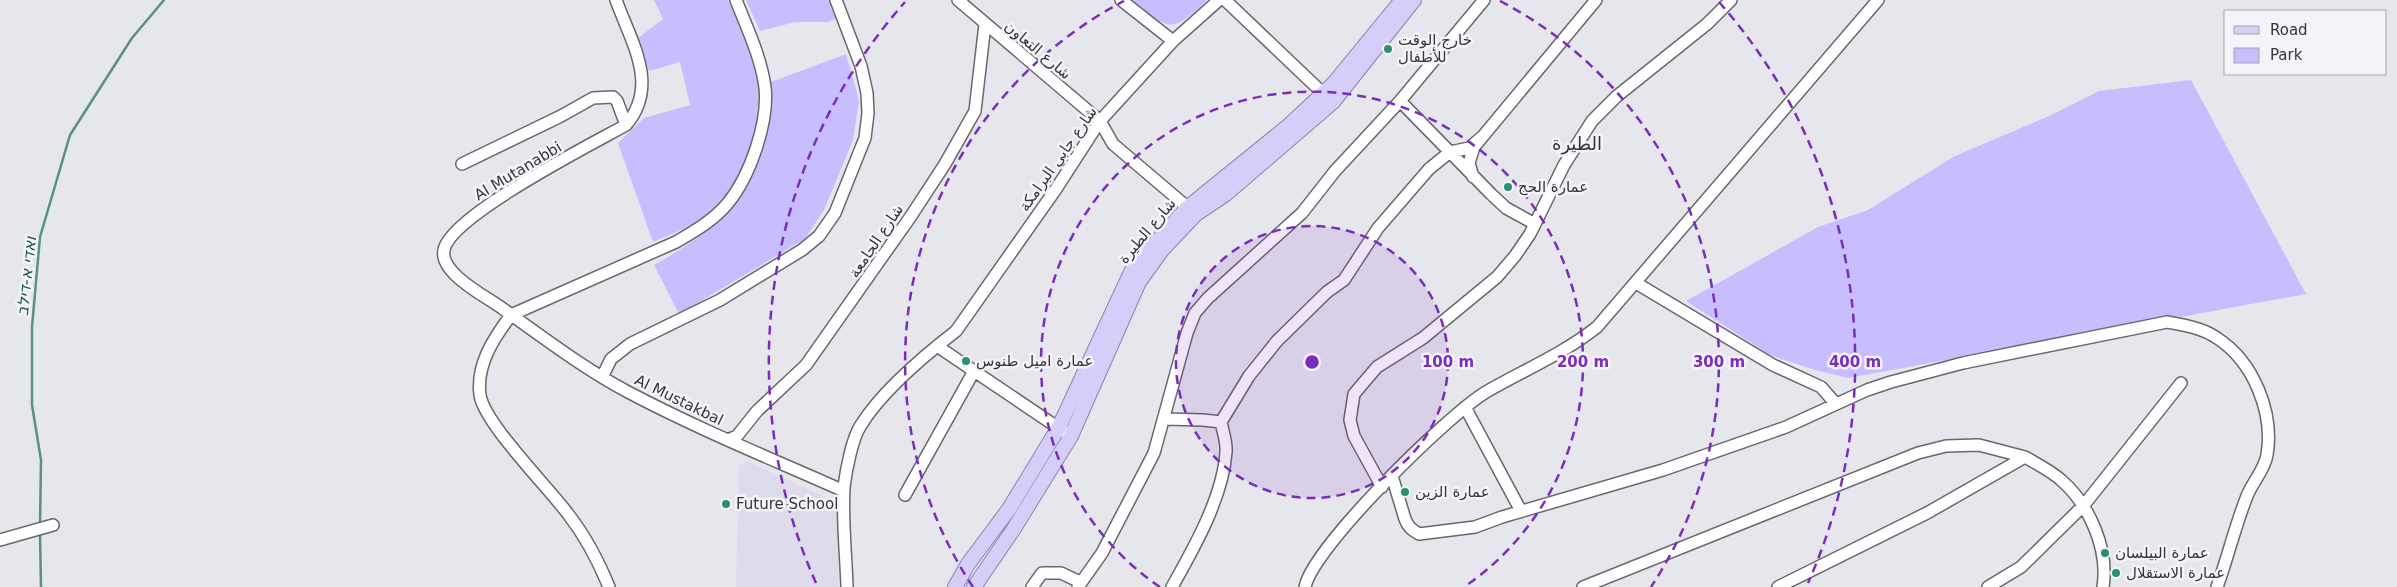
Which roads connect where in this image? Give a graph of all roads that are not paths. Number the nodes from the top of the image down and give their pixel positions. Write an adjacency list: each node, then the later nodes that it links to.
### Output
1 (616, 0): 19 (street)
2 (736, 0): 27 (street)
3 (836, 0): 30 (street)
4 (958, 0): 14 (street, شارع التعاون)
5 (1121, 0): 15 (street)
6 (1219, 0): 15 (street, شارع جابي البرامكة)
7 (1225, 0): 16 (street)
8 (1402, 0): 16 (main road, شارع الطيرة)
9 (1414, 0): 16 (main road, شارع الطيرة)
10 (1484, 0): 17 (street)
11 (1596, 0): 20 (street)
12 (1731, 0): 25 (street)
13 (1878, 0): 26 (street)
14 (985, 24): 18 (street, شارع التعاون); 38 (street, شارع الجامعة)
15 (1173, 41): 18 (street, شارع جابي البرامكة)
16 (1328, 97): 24 (main road, شارع الطيرة)
17 (1400, 100): 21 (street); 34 (street)
18 (1100, 121): 24 (street); 28 (street, شارع جابي البرامكة)
19 (626, 125): 22 (street); 27 (street, Al Mutanabbi)
20 (1482, 137): 21 (street); 23 (street)
21 (1450, 152): 23 (street); 35 (street)
22 (462, 164)
23 (1473, 177): 25 (street)
24 (1192, 211): 36 (main road, شارع الطيرة); 37 (main road, شارع الطيرة)
25 (1535, 224): 41 (street)
26 (1636, 283): 32 (street); 33 (street)
27 (512, 315): 30 (street, Al Mustakbal); 50 (street)
28 (937, 346): 29 (street); 42 (street, شارع جابي البرامكة)
29 (974, 371): 36 (street); 43 (street)
30 (602, 377): 38 (street, Al Mustakbal)
31 (2181, 382): 44 (street)
32 (1836, 404): 45 (street); 60 (street)
33 (1465, 407): 40 (street); 45 (street)
34 (1165, 419): 35 (street); 48 (street)
35 (1221, 422): 55 (street)
36 (1058, 427): 37 (street); 52 (main road, شارع الطيرة)
37 (1071, 436): 53 (main road, شارع الطيرة)
38 (728, 440): 42 (street, Al Mustakbal)
39 (2025, 457): 44 (street); 56 (street); 57 (street)
40 (1392, 476): 41 (street); 45 (street)
41 (1382, 487): 49 (street)
42 (844, 491): 51 (street, شارع جابي البرامكة)
43 (905, 495)
44 (2084, 505): 58 (street); 59 (street)
45 (1521, 511)
46 (53, 525): 47 (street)
47 (0, 540)
48 (1079, 585): 54 (street)
49 (1304, 586)
50 (609, 587)
51 (847, 587)
52 (955, 587)
53 (974, 587)
54 (1032, 587)
55 (1172, 587)
56 (1583, 587)
57 (1778, 587)
58 (1988, 587)
59 (2102, 587)
60 (2217, 587)

